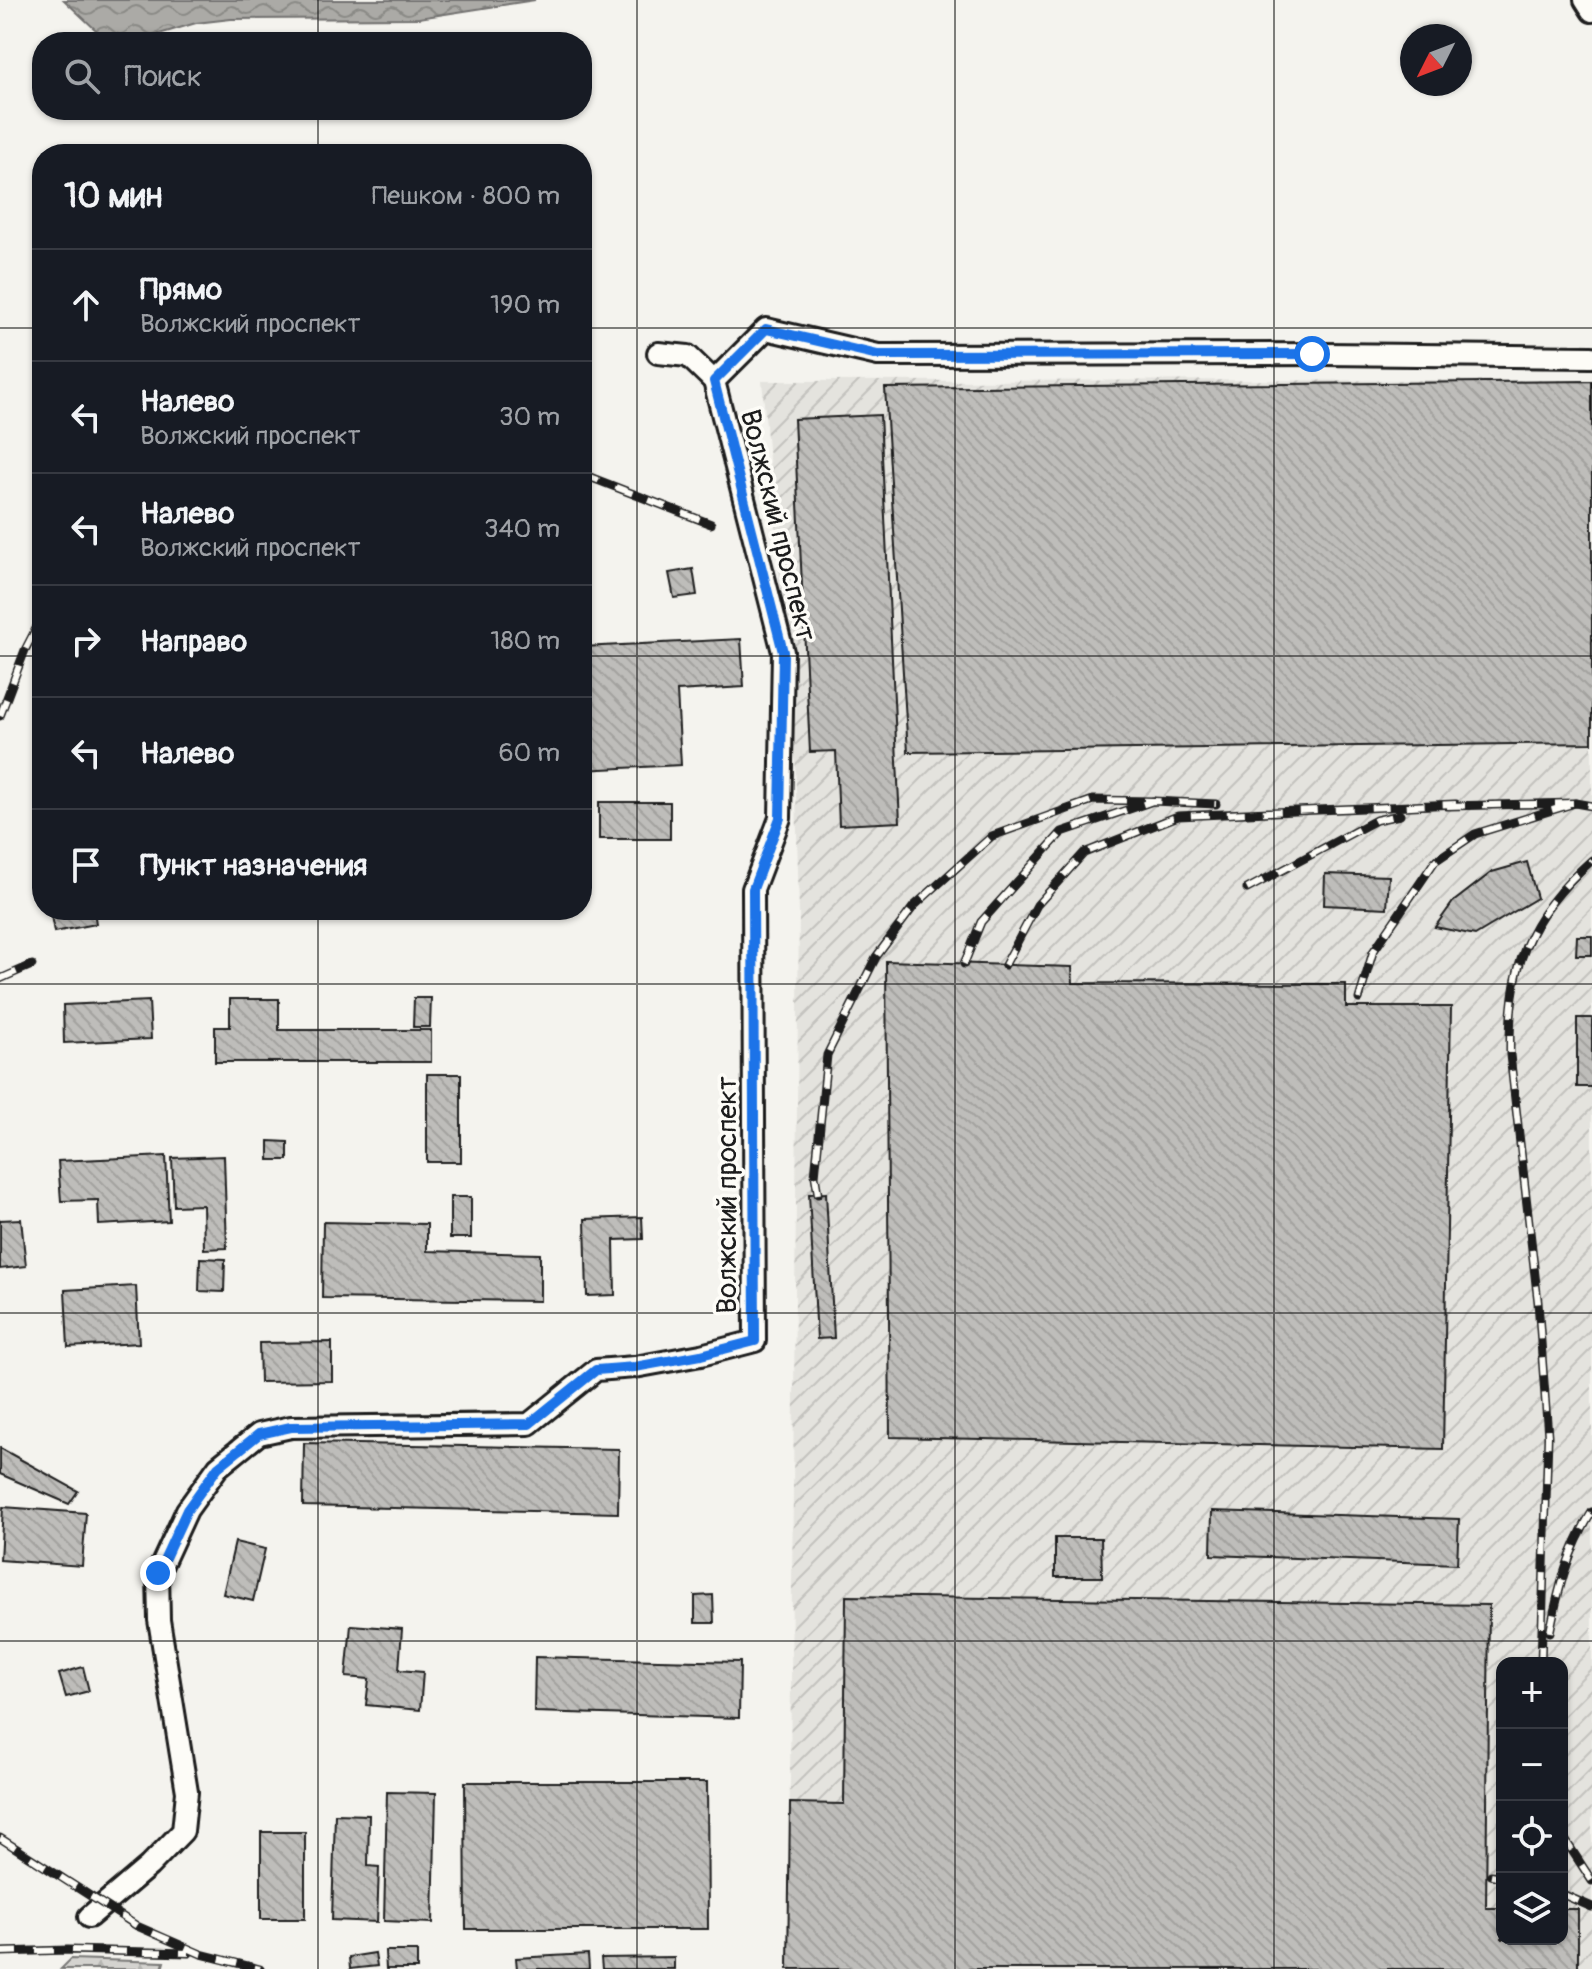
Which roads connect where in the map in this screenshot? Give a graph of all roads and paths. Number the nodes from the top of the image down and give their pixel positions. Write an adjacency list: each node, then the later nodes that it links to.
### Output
1 (1585, 0): 2 (street)
2 (1592, 11)
3 (658, 353): 5 (street)
4 (1592, 357): 5 (street, Волжский проспект)
5 (714, 381): 6 (street, Волжский проспект)
6 (89, 1917)

